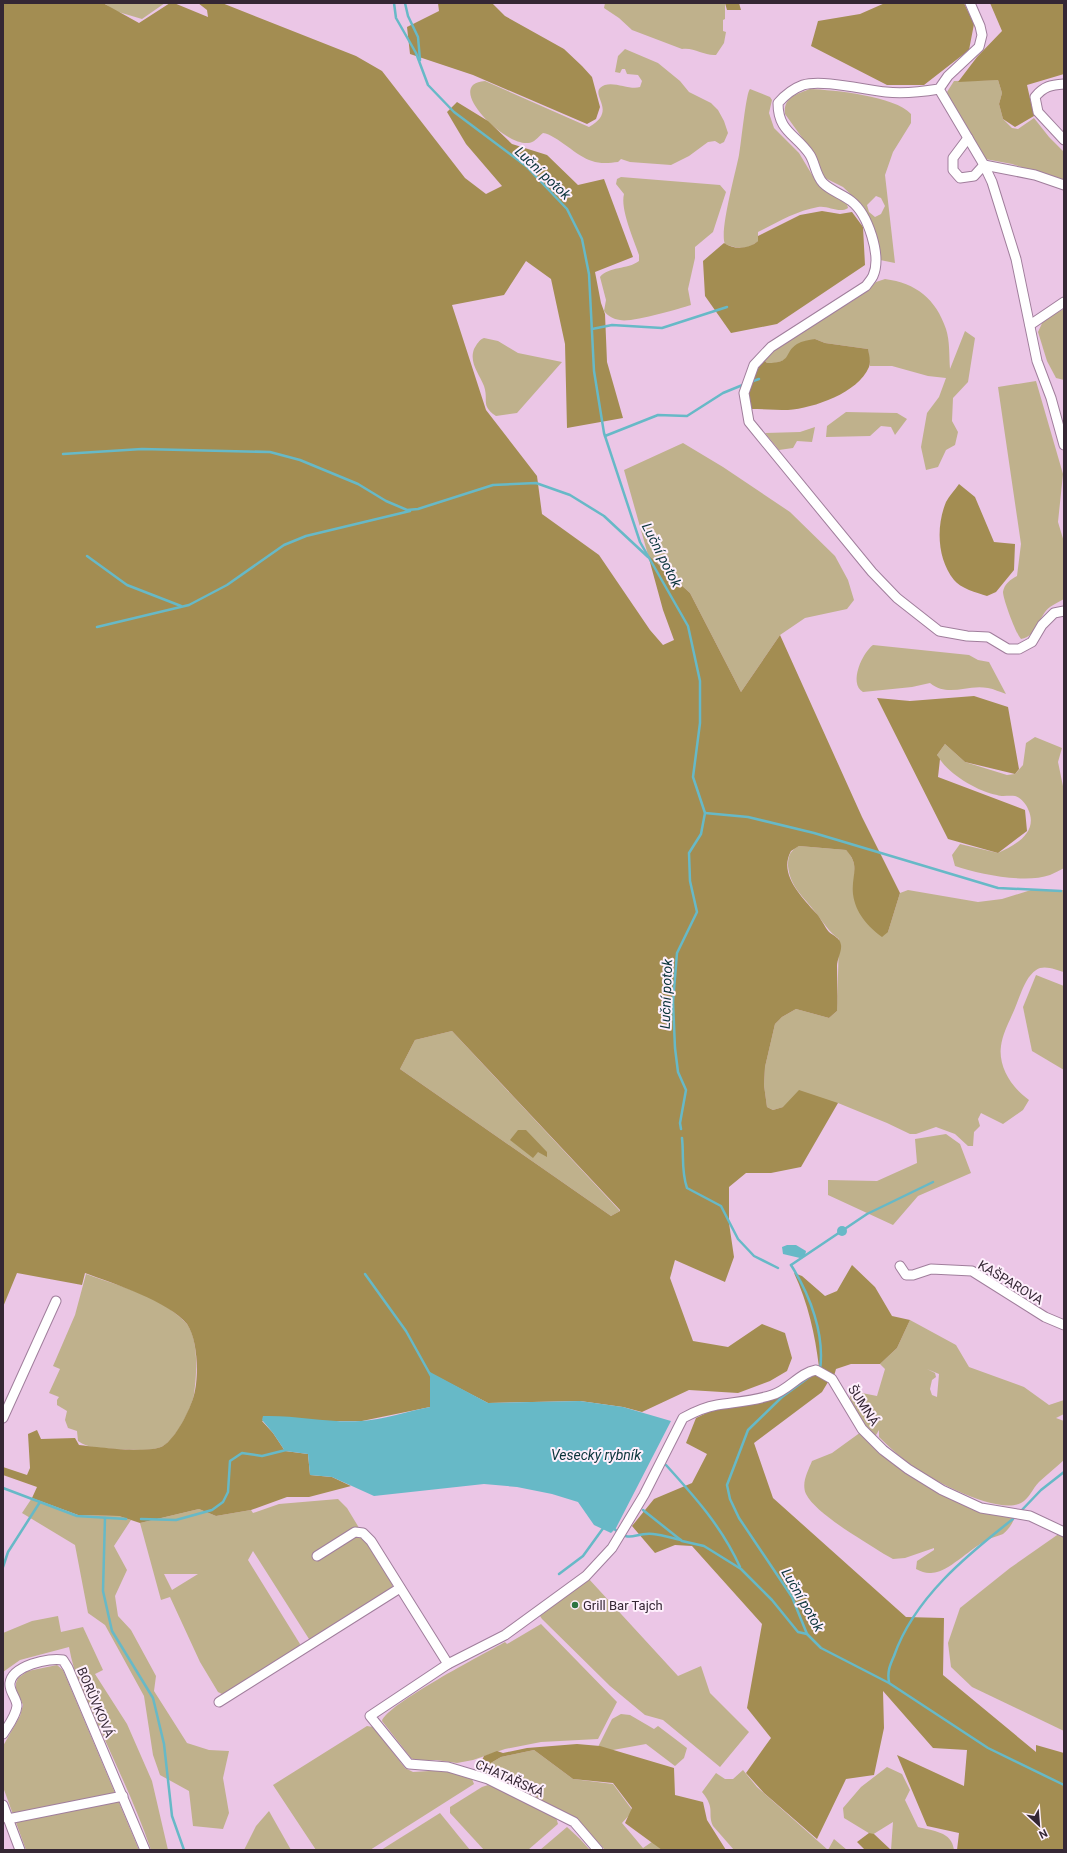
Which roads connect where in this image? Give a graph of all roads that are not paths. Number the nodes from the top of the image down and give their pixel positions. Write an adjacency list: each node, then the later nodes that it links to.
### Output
1 (970, 3): 3 (street)
2 (1064, 84): 5 (street)
3 (939, 89): 4 (street); 11 (street)
4 (968, 138): 6 (street); 6 (street)
5 (1064, 140)
6 (984, 165): 7 (street); 9 (street)
7 (1064, 185)
8 (1064, 302): 9 (street)
9 (1030, 325): 10 (street)
10 (1064, 445)
11 (1064, 611)
12 (900, 1266): 14 (street, KAŠPAROVA)
13 (56, 1301): 15 (street)
14 (1064, 1325)
15 (3, 1418)
16 (683, 1418): 17 (street, ŠUMNÁ); 20 (street, CHATAŘSKÁ)
17 (1064, 1532)
18 (317, 1556): 19 (street)
19 (400, 1588): 20 (street); 21 (street)
20 (448, 1664): 28 (street, CHATAŘSKÁ)
21 (219, 1702)
22 (3, 1734): 23 (street, BORŮVKOVÁ)
23 (123, 1796): 25 (street); 27 (street, BORŮVKOVÁ)
24 (3, 1805): 25 (street)
25 (8, 1819): 26 (street)
26 (20, 1850)
27 (146, 1850)
28 (598, 1850)

